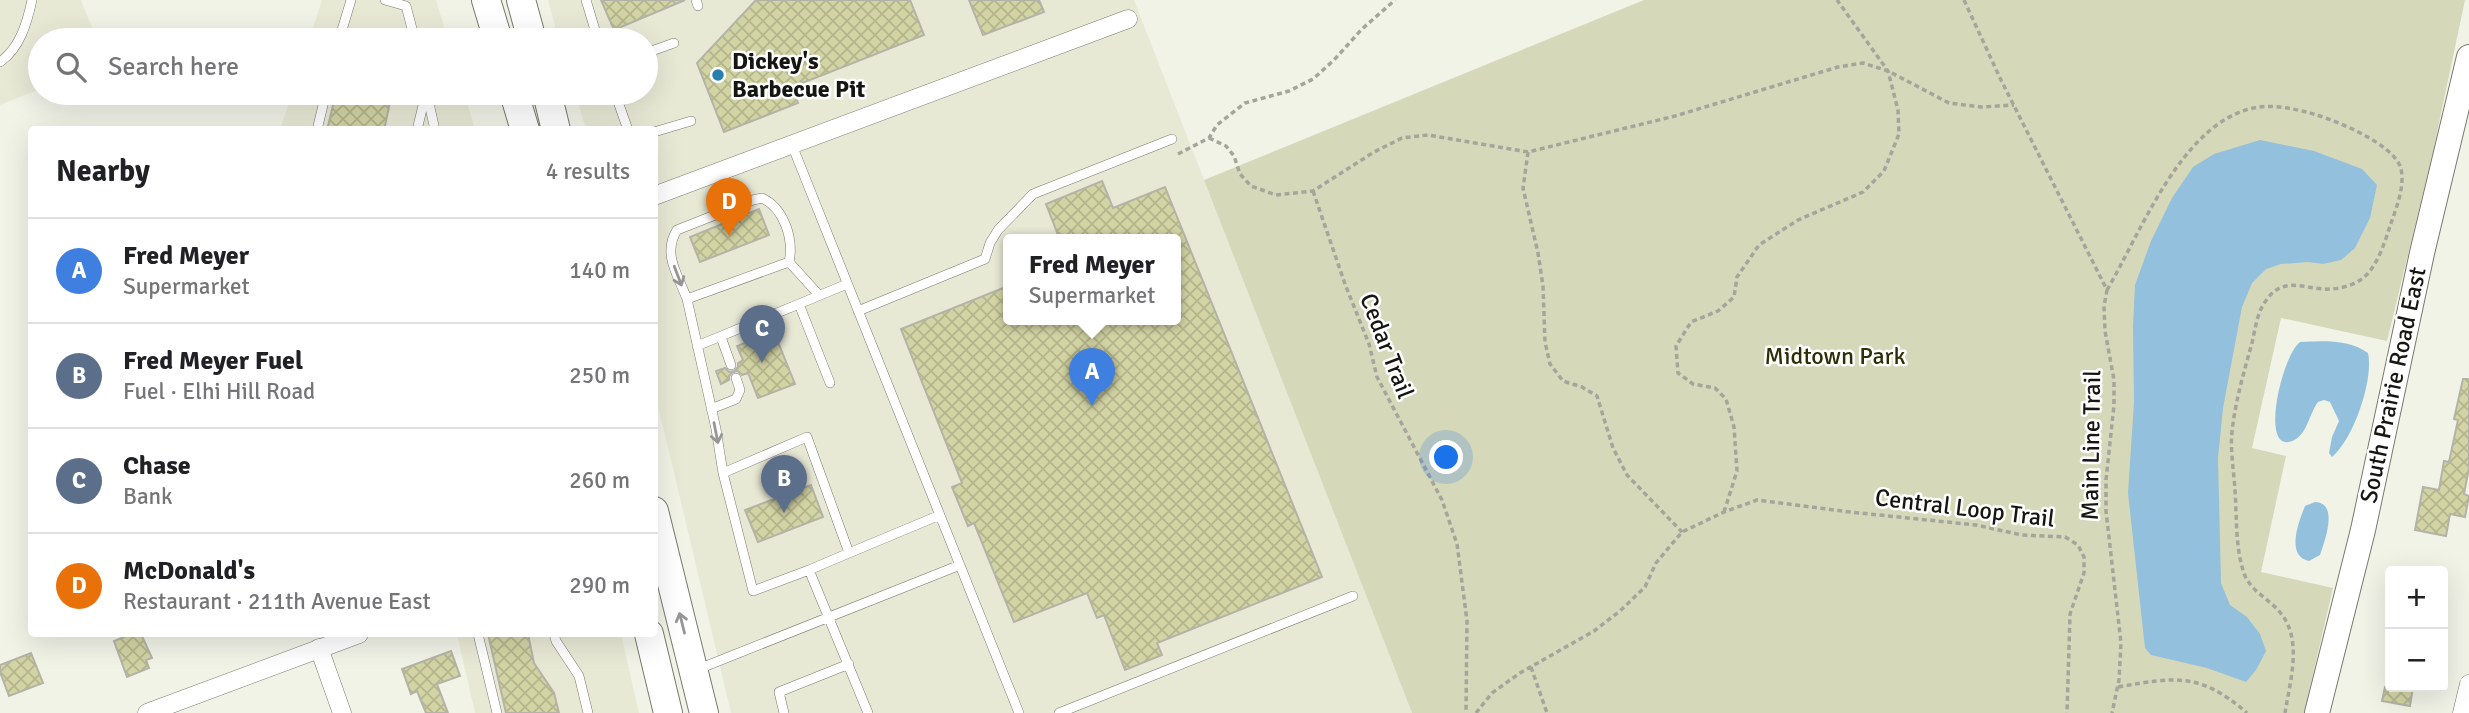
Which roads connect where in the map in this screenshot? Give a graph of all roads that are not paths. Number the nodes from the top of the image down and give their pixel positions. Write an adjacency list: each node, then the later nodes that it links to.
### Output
1 (32, 0): 16 (lane)
2 (351, 0): 8 (lane)
3 (385, 0): 9 (lane)
4 (486, 0): 10 (main road)
5 (521, 0): 11 (main road)
6 (586, 0): 12 (lane)
7 (1128, 19): 32 (street)
8 (343, 28)
9 (412, 28)
10 (494, 28)
11 (529, 28)
12 (594, 28)
13 (674, 43): 14 (lane)
14 (658, 48)
15 (2469, 57): 72 (main road, South Prairie Road East)
16 (0, 62)
17 (323, 105): 24 (lane)
18 (423, 105): 25 (lane)
19 (429, 105): 26 (lane)
20 (518, 105): 27 (main road)
21 (550, 105): 28 (main road)
22 (619, 105): 29 (lane)
23 (691, 121): 30 (lane)
24 (318, 126)
25 (418, 126)
26 (434, 126)
27 (524, 126)
28 (555, 126)
29 (627, 126)
30 (658, 131)
31 (1172, 139): 39 (lane)
32 (792, 145): 33 (street); 35 (lane)
33 (658, 195)
34 (789, 261): 36 (lane); 37 (lane); 37 (lane, one-way to 37)
35 (847, 284): 36 (lane); 39 (lane)
36 (819, 295): 38 (lane)
37 (687, 299): 41 (lane)
38 (799, 304): 40 (lane); 44 (lane)
39 (858, 311): 47 (lane)
40 (721, 337): 41 (lane); 42 (lane)
41 (697, 346): 45 (lane)
42 (732, 365)
43 (736, 378): 45 (lane)
44 (830, 383)
45 (711, 409): 46 (lane, one-way to 46)
46 (723, 473): 49 (lane); 51 (lane)
47 (940, 515): 49 (lane); 50 (lane)
48 (658, 527): 60 (main road, one-way to 48)
49 (849, 553): 51 (lane)
50 (960, 565): 53 (lane); 70 (lane)
51 (809, 570): 53 (lane)
52 (1353, 596): 71 (lane)
53 (830, 617): 59 (lane); 60 (lane)
54 (350, 637): 58 (street)
55 (479, 637): 64 (lane)
56 (555, 637): 65 (lane)
57 (650, 637): 66 (main road)
58 (319, 648): 62 (street); 63 (street)
59 (849, 664): 68 (lane); 69 (lane)
60 (694, 671): 67 (main road)
61 (2469, 684): 73 (street)
62 (147, 713)
63 (342, 713)
64 (497, 713)
65 (588, 713)
66 (667, 713)
67 (704, 713)
68 (784, 713)
69 (868, 713)
70 (1019, 713)
71 (1059, 713)
72 (2317, 713)
73 (2462, 713)

